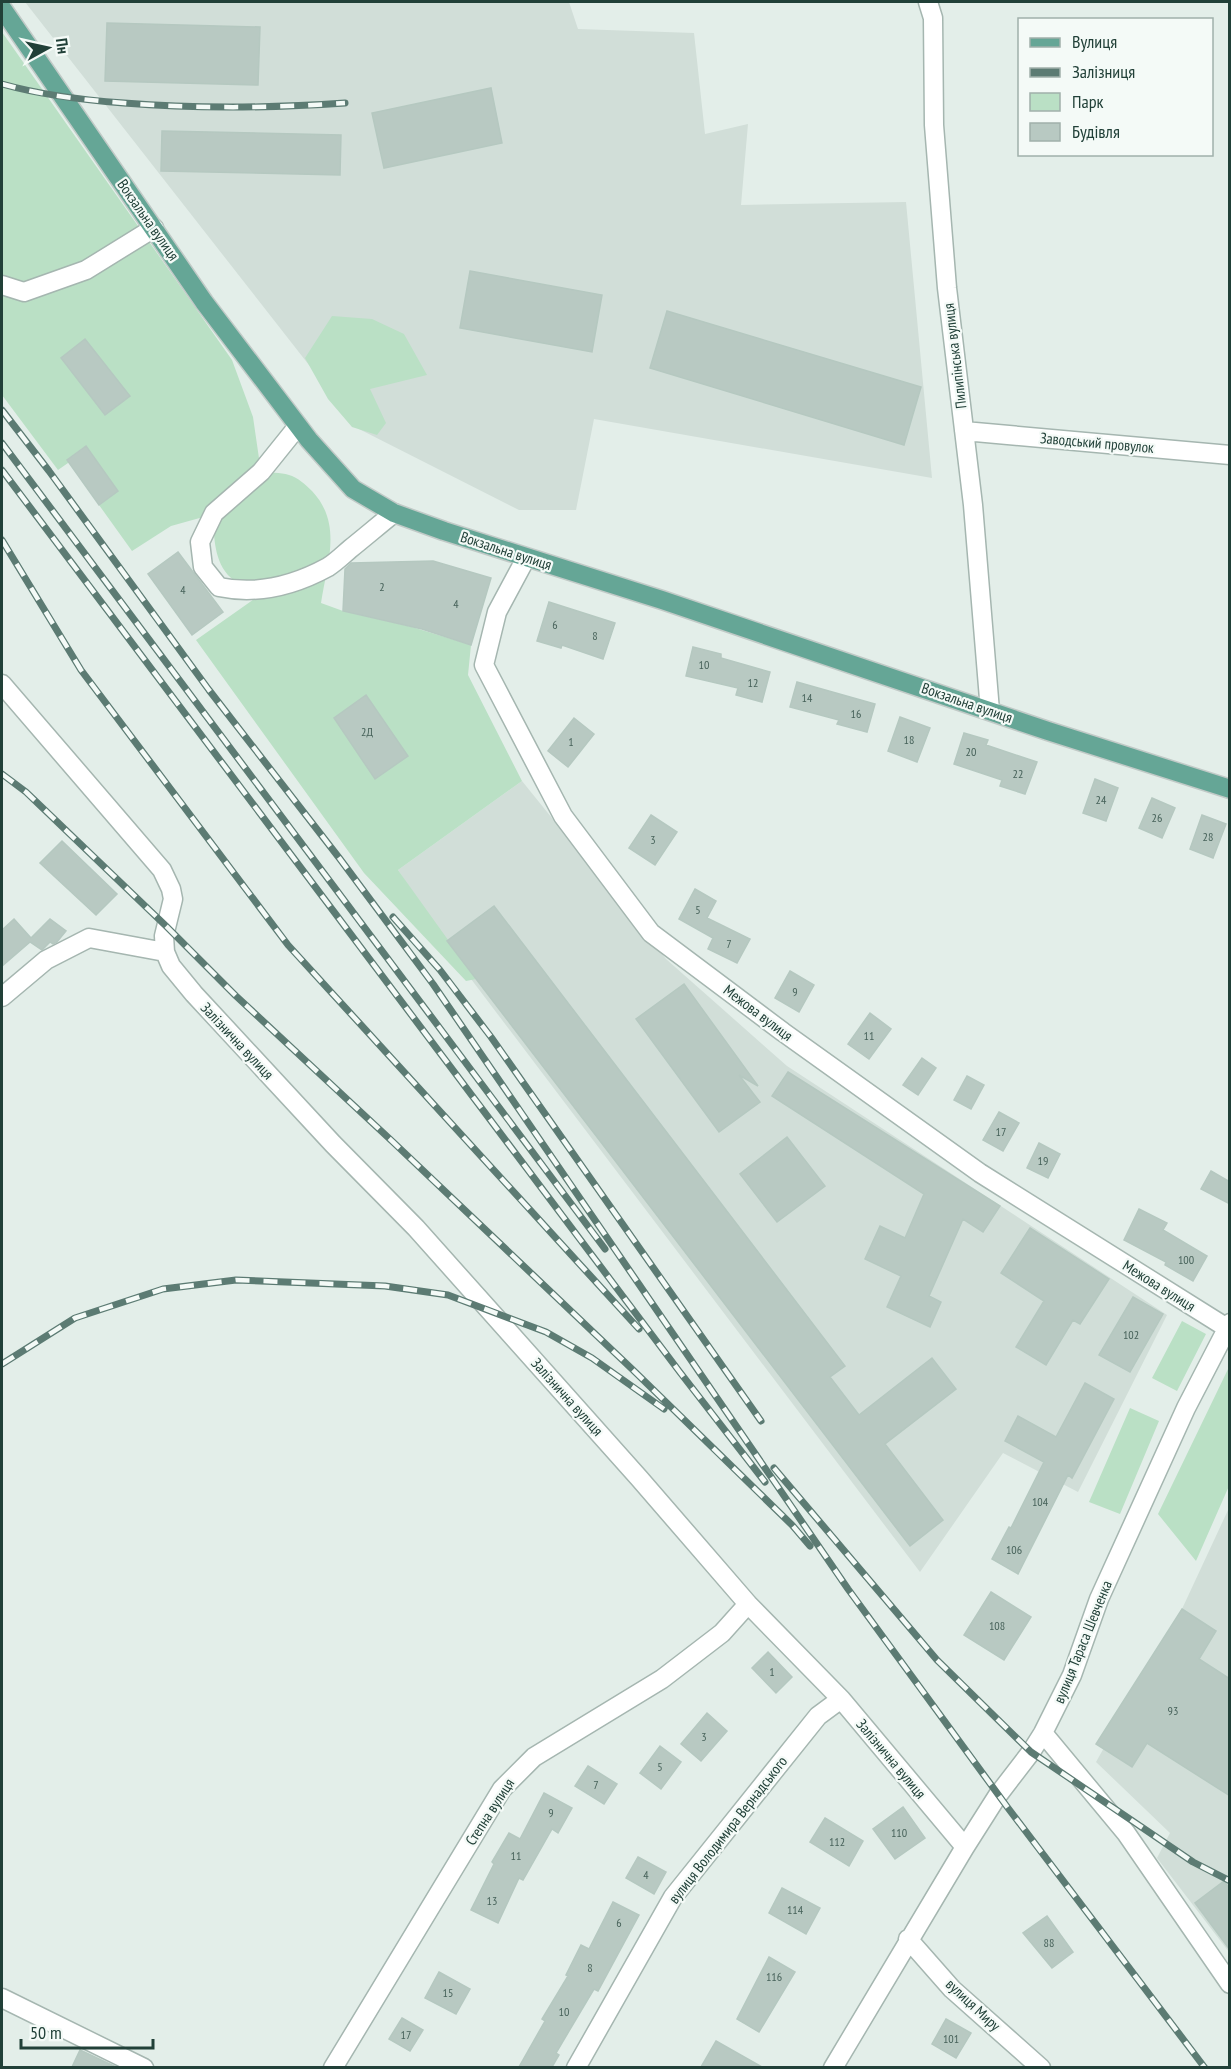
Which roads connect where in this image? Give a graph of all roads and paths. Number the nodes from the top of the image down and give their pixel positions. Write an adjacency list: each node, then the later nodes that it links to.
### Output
1 (928, 2): 6 (street, Пилипінська вулиця)
2 (2, 8): 3 (main road, Вокзальна вулиця)
3 (154, 228): 4 (street); 5 (main road, Вокзальна вулиця)
4 (2, 285)
5 (298, 426): 8 (main road, Вокзальна вулиця); 8 (street)
6 (964, 431): 7 (street, Заводський провулок); 11 (street, Пилипінська вулиця)
7 (1230, 455)
8 (394, 513): 9 (main road, Вокзальна вулиця)
9 (526, 558): 11 (main road, Вокзальна вулиця); 15 (street, Межова вулиця)
10 (2, 684): 13 (street)
11 (990, 711): 12 (main road, Вокзальна вулиця)
12 (1230, 789)
13 (165, 952): 14 (street); 16 (street, Залізнична вулиця)
14 (2, 997)
15 (1228, 1325): 18 (street, вулиця Тараса Шевченка)
16 (748, 1604): 17 (street, Залізнична вулиця); 24 (street, Степна вулиця)
17 (841, 1699): 19 (street, Залізнична вулиця); 25 (street, вулиця Володимира Вернадського)
18 (1043, 1733): 19 (street, вулиця Тараса Шевченка); 21 (street)
19 (965, 1847): 20 (street, вулиця Тараса Шевченка)
20 (908, 1939): 26 (street, вулиця Тараса Шевченка); 27 (street, вулиця Миру)
21 (1230, 1984)
22 (2, 1998): 23 (street)
23 (144, 2067)
24 (333, 2067)
25 (576, 2067)
26 (833, 2067)
27 (1041, 2067)

